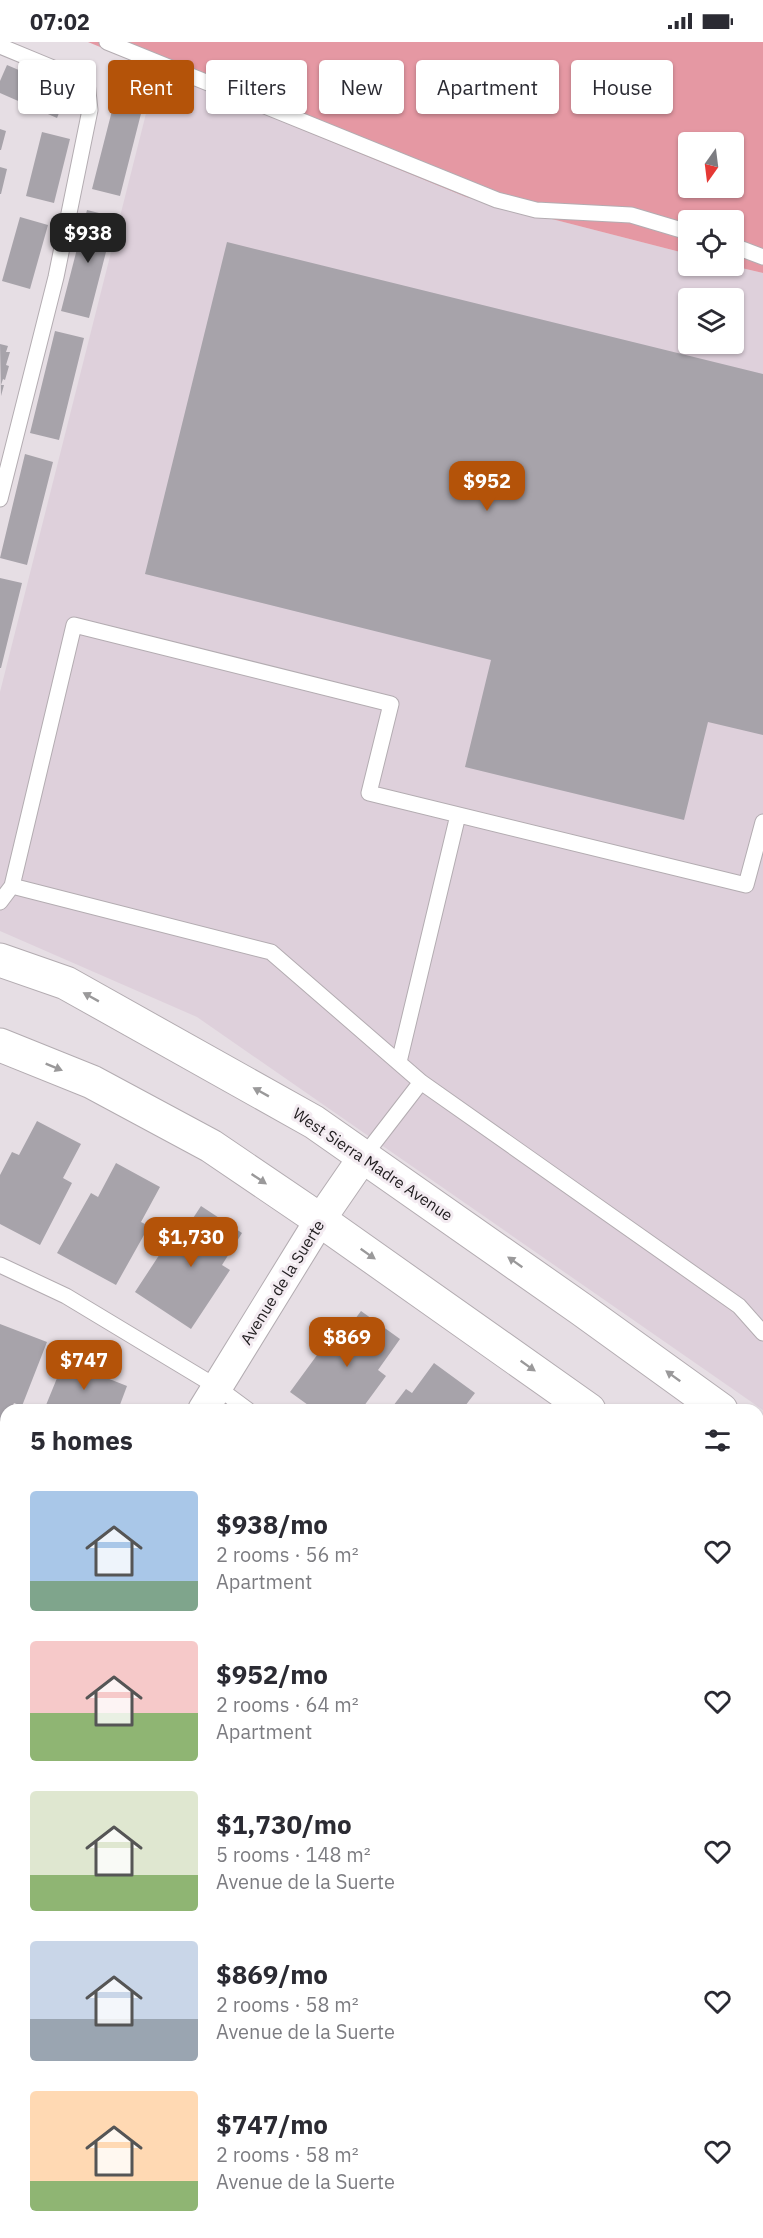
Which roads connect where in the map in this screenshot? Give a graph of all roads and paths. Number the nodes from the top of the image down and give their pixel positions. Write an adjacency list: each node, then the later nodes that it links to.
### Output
1 (107, 42): 3 (lane)
2 (0, 46): 6 (lane)
3 (678, 229)
4 (744, 250): 5 (lane)
5 (763, 257)
6 (0, 499)
7 (458, 815): 8 (lane); 9 (lane); 13 (lane)
8 (763, 822)
9 (12, 886): 10 (lane); 13 (lane)
10 (0, 902)
11 (0, 960): 15 (street, West Sierra Madre Avenue, one-way to 11)
12 (0, 1045): 16 (street, one-way to 16)
13 (399, 1062): 14 (lane)
14 (421, 1082): 15 (lane); 18 (lane)
15 (364, 1156): 16 (street, Avenue de la Suerte); 22 (street, West Sierra Madre Avenue, one-way to 15)
16 (320, 1220): 19 (street, Avenue de la Suerte); 21 (street, one-way to 21)
17 (0, 1265): 19 (lane)
18 (763, 1330)
19 (210, 1399): 20 (lane)
20 (227, 1404)
21 (581, 1404)
22 (713, 1404)

